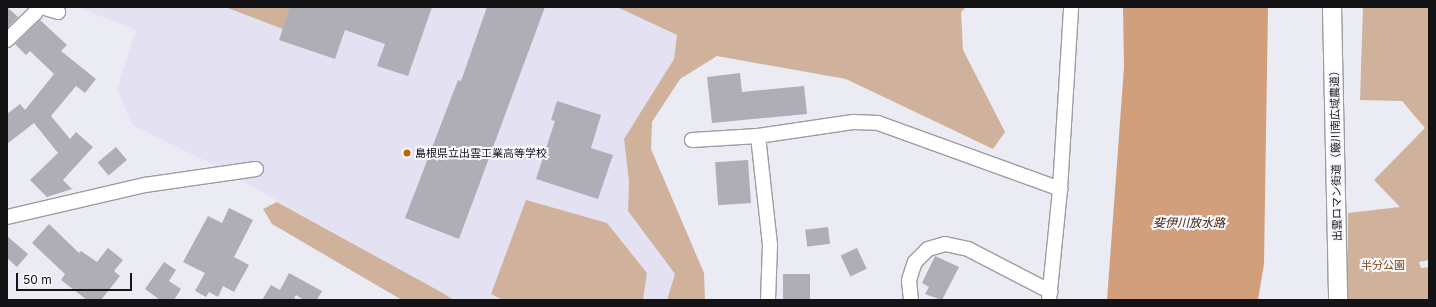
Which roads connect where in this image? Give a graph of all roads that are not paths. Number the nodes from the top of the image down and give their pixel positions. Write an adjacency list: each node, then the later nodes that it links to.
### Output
1 (37, 7): 6 (street)
2 (42, 7): 5 (street)
3 (1071, 7): 10 (street)
4 (1332, 7): 15 (street, 出雲ロマン街道（簸川南広域農道）)
5 (58, 12)
6 (7, 40)
7 (758, 136): 8 (street); 10 (street); 13 (street)
8 (692, 140)
9 (256, 169): 11 (street)
10 (1060, 189): 12 (street)
11 (7, 217)
12 (1050, 296): 14 (street)
13 (768, 300)
14 (911, 300)
15 (1338, 300)

